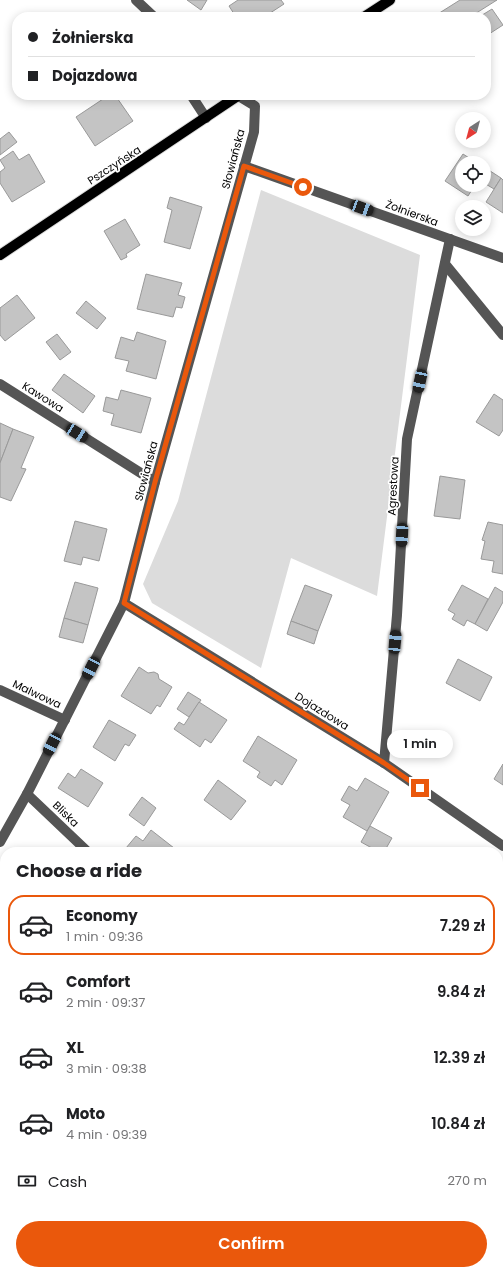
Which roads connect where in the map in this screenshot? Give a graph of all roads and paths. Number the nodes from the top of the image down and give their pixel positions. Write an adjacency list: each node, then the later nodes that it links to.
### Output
1 (132, 0): 4 (street)
2 (136, 0): 5 (street)
3 (390, 0): 6 (main road)
4 (140, 12)
5 (149, 12)
6 (372, 12)
7 (194, 100): 10 (street)
8 (231, 100): 10 (main road, Pszczyńska)
9 (246, 100): 11 (street, Słowiańska)
10 (206, 118): 13 (main road, Pszczyńska)
11 (244, 166): 12 (street, Żołnierska); 18 (street, Słowiańska)
12 (450, 239): 14 (street, Żołnierska); 15 (street, Agrestowa)
13 (0, 255)
14 (503, 258)
15 (445, 264): 16 (street); 22 (street, Agrestowa)
16 (503, 335)
17 (0, 384): 18 (street, Kawowa)
18 (155, 482): 19 (street, Słowiańska)
19 (124, 603): 21 (street, Słowiańska); 22 (street, Dojazdowa)
20 (0, 690): 21 (street, Malwowa)
21 (65, 720): 23 (street, Słowiańska)
22 (384, 763): 25 (street, Dojazdowa)
23 (27, 794): 24 (street, Słowiańska); 26 (street, Bliska)
24 (0, 842)
25 (503, 846)
26 (83, 847)

